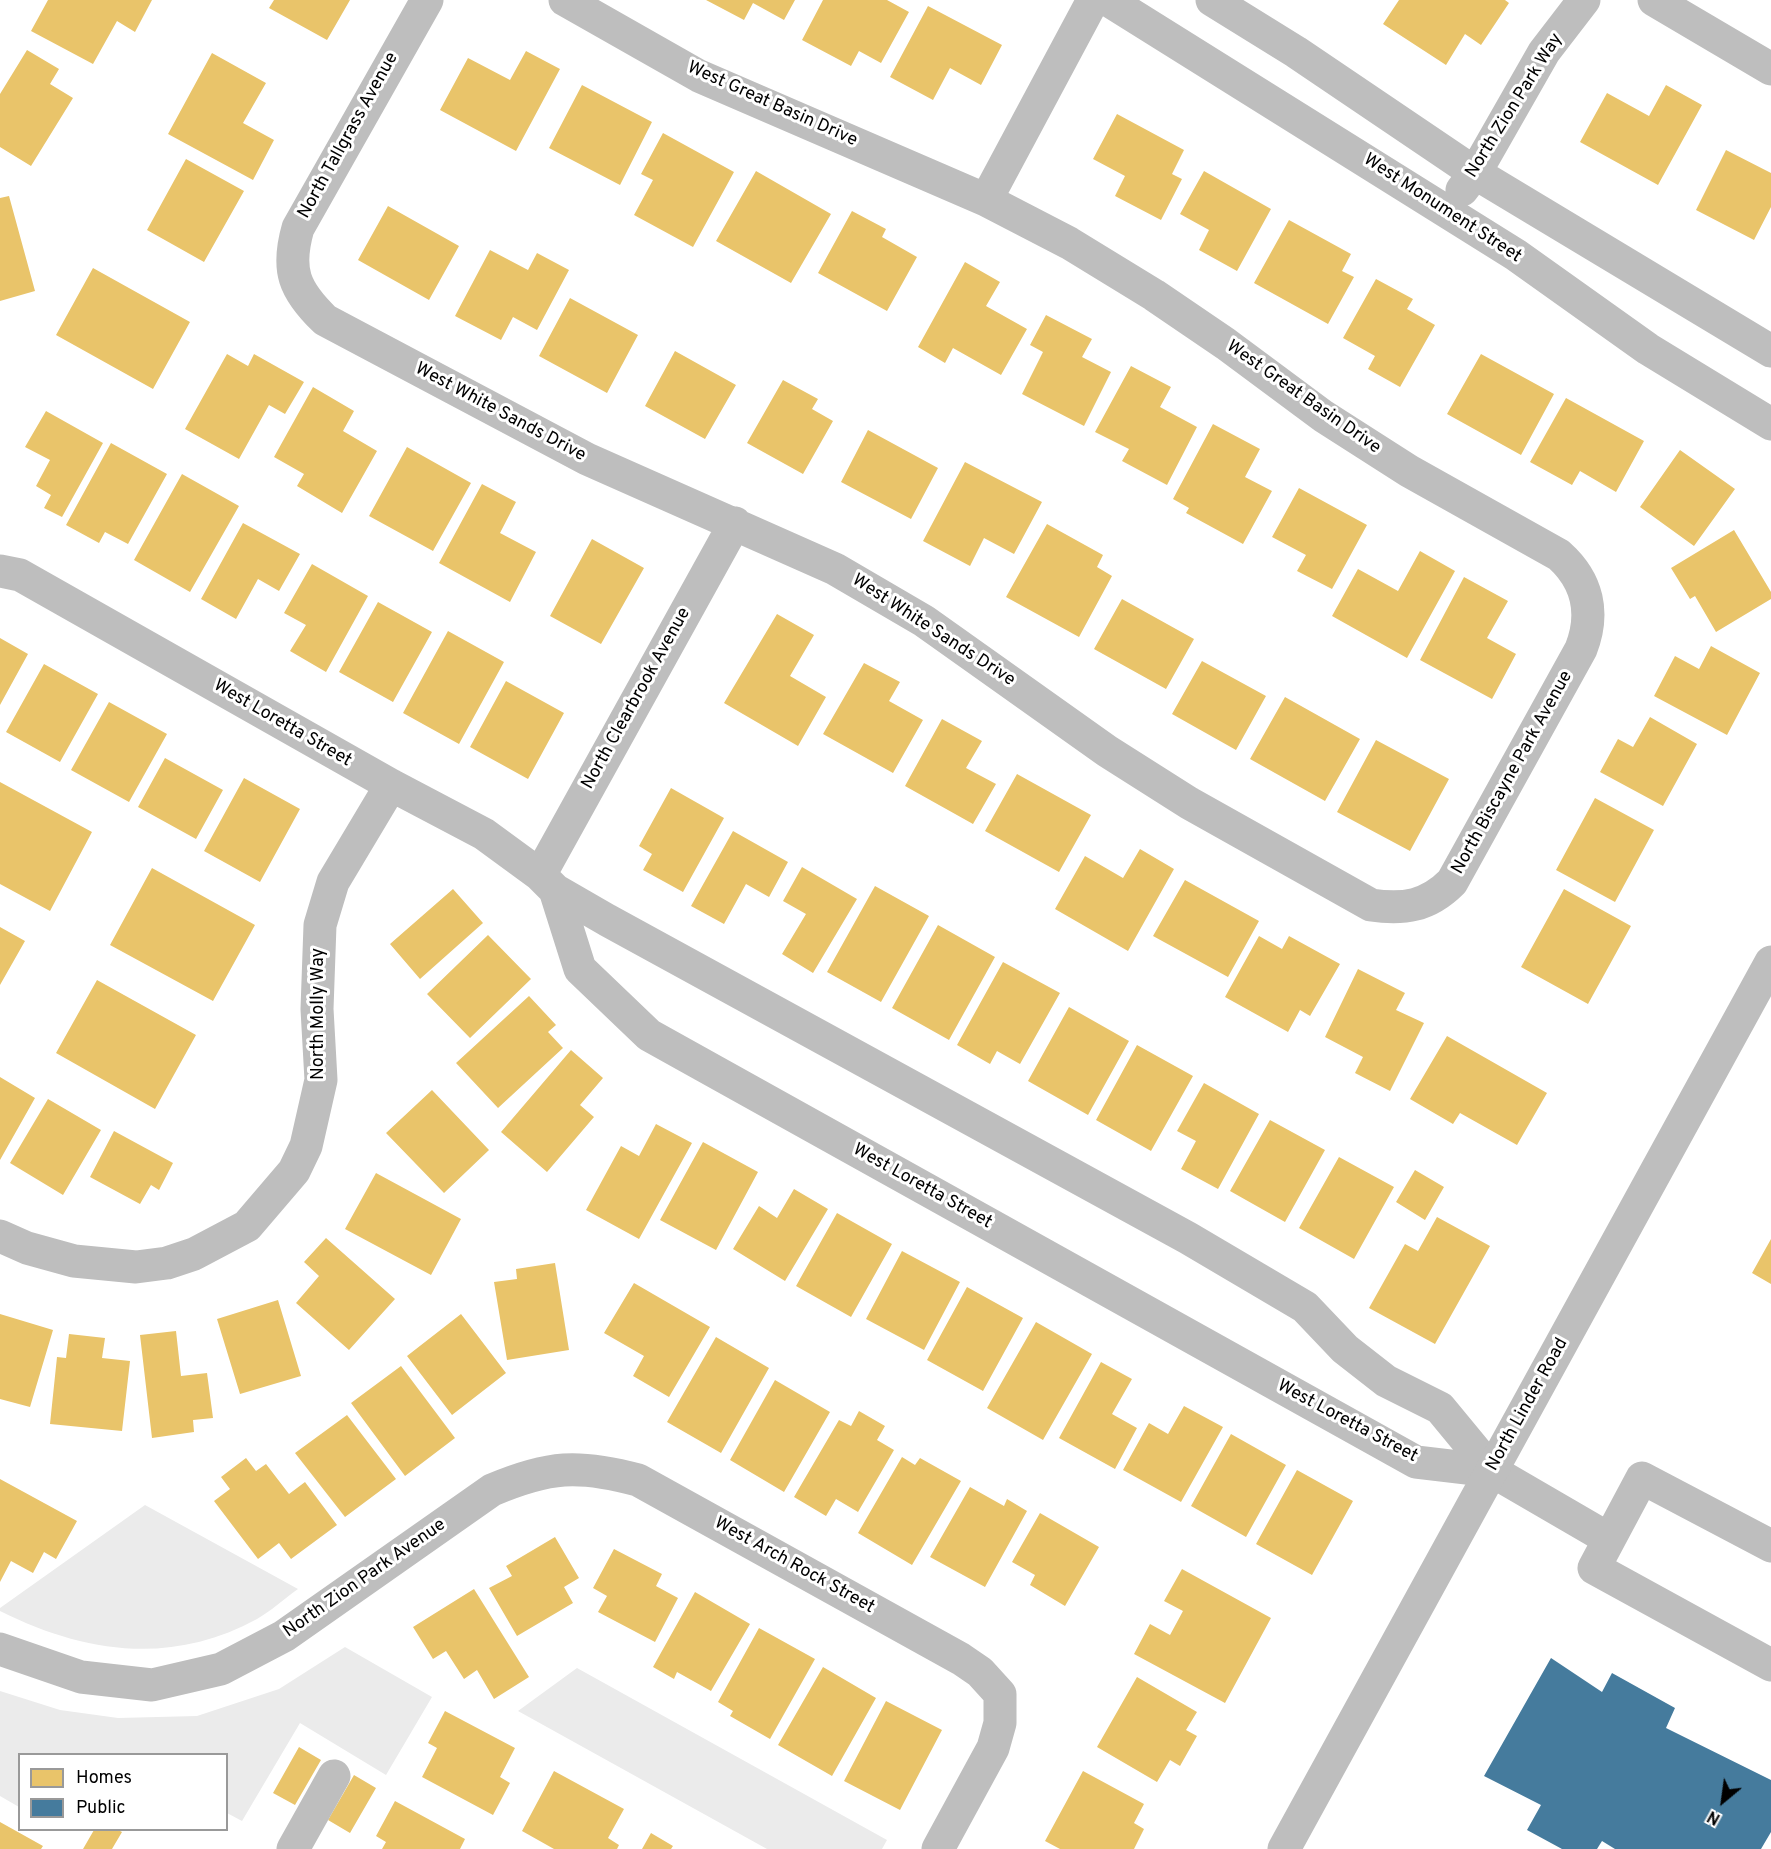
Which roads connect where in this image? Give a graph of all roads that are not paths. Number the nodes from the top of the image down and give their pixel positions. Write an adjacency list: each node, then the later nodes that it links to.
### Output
1 (427, 0): 12 (street, North Tallgrass Avenue)
2 (565, 0): 10 (street, West Great Basin Drive)
3 (1093, 0): 10 (street)
4 (1108, 0): 11 (street, West Monument Street)
5 (1212, 0): 9 (street)
6 (1584, 0): 9 (street, North Zion Park Way)
7 (1653, 0): 8 (street)
8 (1771, 69)
9 (1475, 173): 11 (street, North Zion Park Way); 13 (street)
10 (986, 200): 17 (street, West Great Basin Drive)
11 (1445, 211): 14 (street, West Monument Street)
12 (294, 278): 15 (street, West White Sands Drive)
13 (1771, 351)
14 (1771, 424)
15 (735, 523): 19 (street, North Clearbrook Avenue); 20 (street, West White Sands Drive)
16 (0, 572): 18 (street, West Loretta Street)
17 (1590, 618): 20 (street, North Biscayne Park Avenue)
18 (391, 785): 19 (street, West Loretta Street); 22 (street, North Molly Way)
19 (548, 882): 24 (street, West Loretta Street); 24 (street, West Loretta Street)
20 (1410, 907)
21 (1771, 962): 24 (street, North Linder Road)
22 (0, 1236)
23 (574, 1468): 27 (street, North Zion Park Avenue); 31 (street, West Arch Rock Street)
24 (1492, 1471): 25 (street); 32 (street, North Linder Road)
25 (1609, 1539): 26 (street); 28 (street)
26 (1771, 1546)
27 (0, 1649)
28 (1771, 1665)
29 (334, 1776): 30 (street)
30 (293, 1849)
31 (938, 1849)
32 (1284, 1849)

